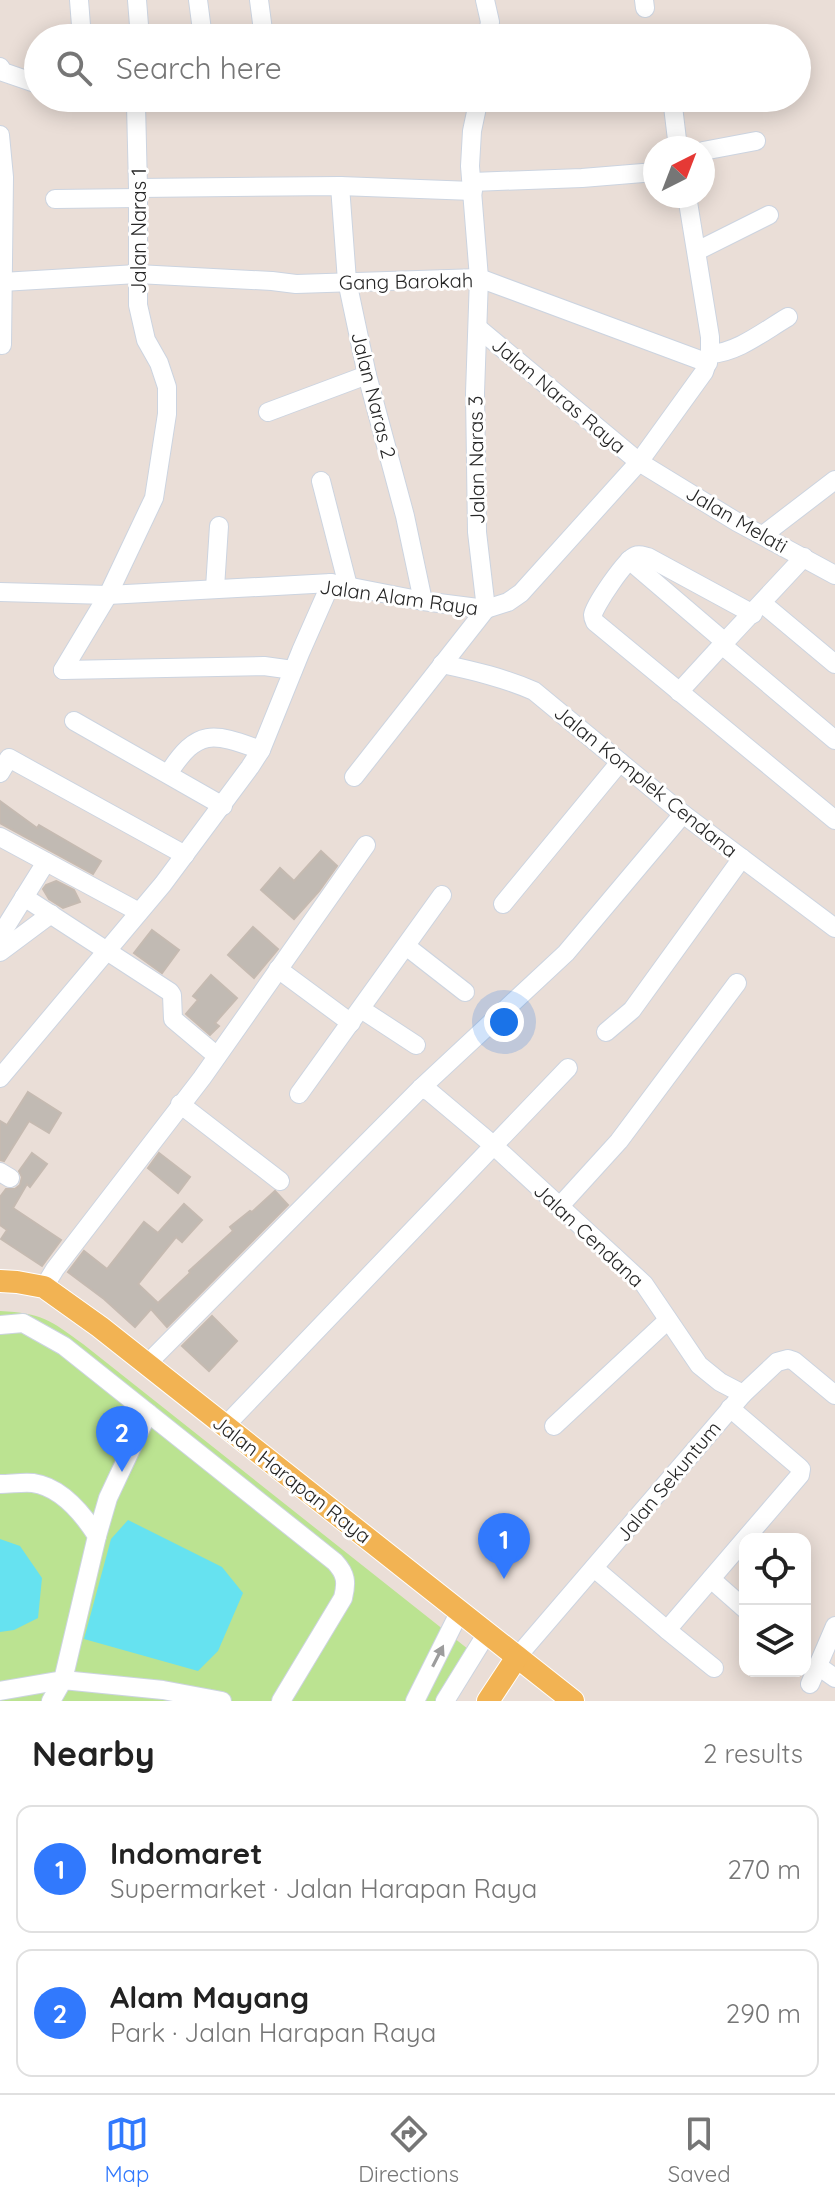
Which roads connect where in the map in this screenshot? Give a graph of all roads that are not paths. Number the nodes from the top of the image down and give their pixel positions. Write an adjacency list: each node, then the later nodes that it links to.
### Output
1 (79, 0): 6 (street)
2 (137, 0): 7 (street)
3 (198, 0): 8 (street)
4 (259, 0): 9 (street)
5 (485, 0): 10 (street)
6 (81, 24)
7 (139, 24)
8 (201, 24)
9 (262, 24)
10 (490, 24)
11 (0, 67): 12 (street)
12 (24, 78)
13 (136, 112): 24 (street, Jalan Naras 1)
14 (476, 112): 23 (street, Jalan Naras 3)
15 (674, 112): 17 (street)
16 (0, 135): 21 (street)
17 (677, 136)
18 (756, 141): 19 (street)
19 (715, 149)
20 (643, 173): 23 (street)
21 (2, 177): 32 (street)
22 (340, 186): 23 (street); 24 (street); 31 (street, Jalan Naras 2)
23 (472, 186): 30 (street, Jalan Naras 3)
24 (138, 193): 25 (street); 29 (street, Jalan Naras 1)
25 (55, 199)
26 (689, 208): 28 (street)
27 (769, 215): 28 (street)
28 (697, 251): 36 (street)
29 (137, 274): 31 (street, Gang Barokah); 32 (street, Gang Barokah); 50 (street, Jalan Naras 1)
30 (479, 278): 31 (street, Gang Barokah); 34 (street, Jalan Naras 3); 36 (street, Gang Barokah)
31 (347, 281): 37 (street, Jalan Naras 2)
32 (2, 282): 35 (street)
33 (788, 317): 36 (street)
34 (478, 328): 39 (street, Jalan Naras Raya); 53 (street, Jalan Naras 3)
35 (2, 345)
36 (709, 359): 39 (street, Jalan Alam Raya)
37 (367, 375): 38 (street); 51 (street, Jalan Naras 2)
38 (268, 412)
39 (639, 462): 43 (street, Jalan Melati); 53 (street, Jalan Alam Raya)
40 (835, 480): 43 (street)
41 (321, 481): 47 (street)
42 (219, 526): 48 (street)
43 (763, 535): 44 (street, Jalan Melati)
44 (804, 557): 46 (street, Jalan Melati); 52 (street)
45 (629, 560): 52 (street); 54 (street); 58 (street)
46 (835, 575)
47 (340, 585): 48 (street, Jalan Alam Raya); 51 (street, Jalan Alam Raya); 57 (street)
48 (215, 588): 50 (street, Jalan Alam Raya)
49 (0, 592): 50 (street, Jalan Alam Raya)
50 (108, 595): 57 (street, Jalan Naras 1)
51 (423, 601): 53 (street, Jalan Alam Raya)
52 (757, 608): 54 (street); 56 (street)
53 (486, 609): 55 (street)
54 (724, 643): 58 (street); 60 (street)
55 (442, 664): 62 (street, Jalan Komplek Cendana); 65 (street)
56 (835, 664)
57 (293, 670): 61 (street)
58 (679, 692): 68 (street)
59 (74, 721): 64 (street)
60 (835, 740)
61 (261, 750): 64 (street); 66 (street)
62 (620, 762): 67 (street, Jalan Komplek Cendana); 76 (street)
63 (0, 773): 71 (street)
64 (168, 774): 66 (street)
65 (354, 777)
66 (223, 806): 71 (street)
67 (683, 814): 72 (street, Jalan Komplek Cendana); 93 (street)
68 (835, 820)
69 (0, 837): 73 (street)
70 (366, 845): 84 (street)
71 (185, 855): 77 (street)
72 (742, 858): 79 (street, Jalan Komplek Cendana); 88 (street)
73 (46, 862): 75 (street); 77 (street)
74 (442, 895): 81 (street)
75 (24, 897): 78 (street); 80 (street)
76 (503, 904)
77 (139, 912): 82 (street)
78 (51, 914): 82 (street); 83 (street)
79 (835, 928)
80 (0, 936)
81 (406, 946): 86 (street); 87 (street)
82 (106, 950): 90 (street); 92 (street)
83 (0, 952)
84 (278, 969): 87 (street); 90 (street)
85 (737, 983): 98 (street)
86 (465, 992)
87 (356, 1016): 89 (street); 94 (street)
88 (606, 1032)
89 (416, 1045)
90 (217, 1056): 95 (street)
91 (568, 1068): 96 (street)
92 (0, 1078)
93 (421, 1088): 96 (street, Jalan Cendana); 103 (street)
94 (299, 1094)
95 (180, 1104): 97 (street); 100 (street)
96 (493, 1145): 98 (street, Jalan Cendana); 108 (street)
97 (280, 1181)
98 (559, 1207): 101 (street, Jalan Cendana)
99 (0, 1281): 100 (main road, Jalan Harapan Raya)
100 (44, 1287): 103 (main road, Jalan Harapan Raya)
101 (668, 1320): 104 (street, Jalan Cendana); 109 (street)
102 (0, 1325): 107 (street)
103 (147, 1364): 108 (main road, Jalan Harapan Raya)
104 (743, 1394): 105 (street, Jalan Sekuntum); 106 (street, Jalan Sekuntum)
105 (835, 1395)
106 (730, 1408): 112 (street, Jalan Sekuntum); 113 (street)
107 (148, 1413): 111 (street); 128 (street)
108 (225, 1426): 115 (main road, Jalan Harapan Raya)
109 (554, 1426)
110 (0, 1484): 111 (street)
111 (97, 1536): 123 (street)
112 (594, 1568): 117 (street); 119 (street, Jalan Sekuntum)
113 (711, 1579): 114 (street); 117 (street)
114 (740, 1605)
115 (460, 1611): 118 (main road, Jalan Harapan Raya); 129 (street, one-way to 115)
116 (835, 1626): 120 (street)
117 (667, 1630): 121 (street)
118 (487, 1633): 119 (main road, Jalan Harapan Raya); 130 (street)
119 (517, 1657): 131 (main road); 132 (main road, Jalan Harapan Raya)
120 (818, 1666): 122 (street); 124 (street)
121 (714, 1668)
122 (835, 1678)
123 (63, 1680): 125 (street); 126 (street); 127 (street)
124 (810, 1684)
125 (0, 1691)
126 (51, 1701)
127 (222, 1701)
128 (281, 1701)
129 (415, 1701)
130 (445, 1701)
131 (488, 1701)
132 (573, 1701)

